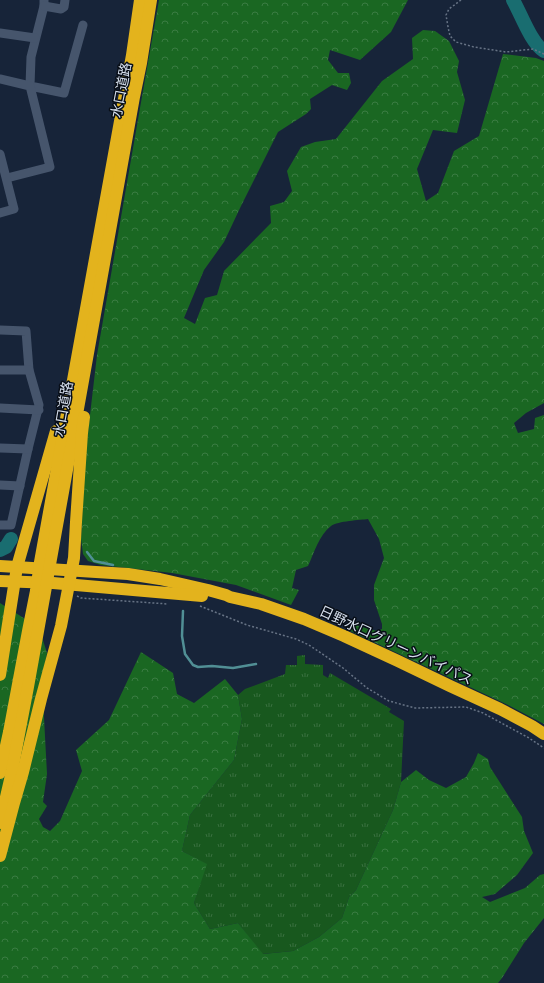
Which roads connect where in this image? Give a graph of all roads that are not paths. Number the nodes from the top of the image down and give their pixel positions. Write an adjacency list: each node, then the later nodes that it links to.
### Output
1 (65, 0): 4 (street)
2 (140, 0): 17 (highway, 水口道路)
3 (151, 0): 14 (highway, 水口道路)
4 (44, 3): 7 (street)
5 (83, 25): 9 (street)
6 (0, 33): 7 (street)
7 (35, 38): 9 (street)
8 (0, 79): 9 (street)
9 (30, 86): 11 (street)
10 (0, 154): 11 (street)
11 (7, 178): 12 (street)
12 (0, 213)
13 (0, 330): 16 (street)
14 (86, 365): 25 (highway); 26 (highway, 水口道路)
15 (0, 370): 16 (street)
16 (29, 370): 19 (street)
17 (74, 374): 26 (highway, 水口道路); 28 (highway)
18 (0, 408): 19 (street)
19 (39, 410): 21 (street)
20 (0, 448): 21 (street)
21 (28, 449): 23 (street)
22 (0, 485): 23 (street)
23 (20, 486): 24 (street)
24 (0, 525)
25 (75, 545): 29 (highway); 30 (highway)
26 (45, 561): 34 (highway, 水口道路)
27 (0, 566): 28 (highway, 日野水口グリーンバイパス)
28 (17, 567): 29 (highway, 日野水口グリーンバイパス); 32 (highway)
29 (72, 571): 30 (highway, 日野水口グリーンバイパス); 33 (highway)
30 (97, 572): 35 (highway, 日野水口グリーンバイパス)
31 (0, 581): 32 (highway, 日野水口グリーンバイパス)
32 (14, 582): 33 (highway, 日野水口グリーンバイパス); 36 (highway)
33 (69, 585): 35 (highway, 日野水口グリーンバイパス); 40 (highway)
34 (41, 591): 38 (highway, 水口道路); 39 (highway, 水口道路)
35 (230, 597): 37 (highway, 日野水口グリーンバイパス)
36 (0, 675)
37 (544, 734)
38 (0, 773)
39 (0, 823)
40 (0, 856)

